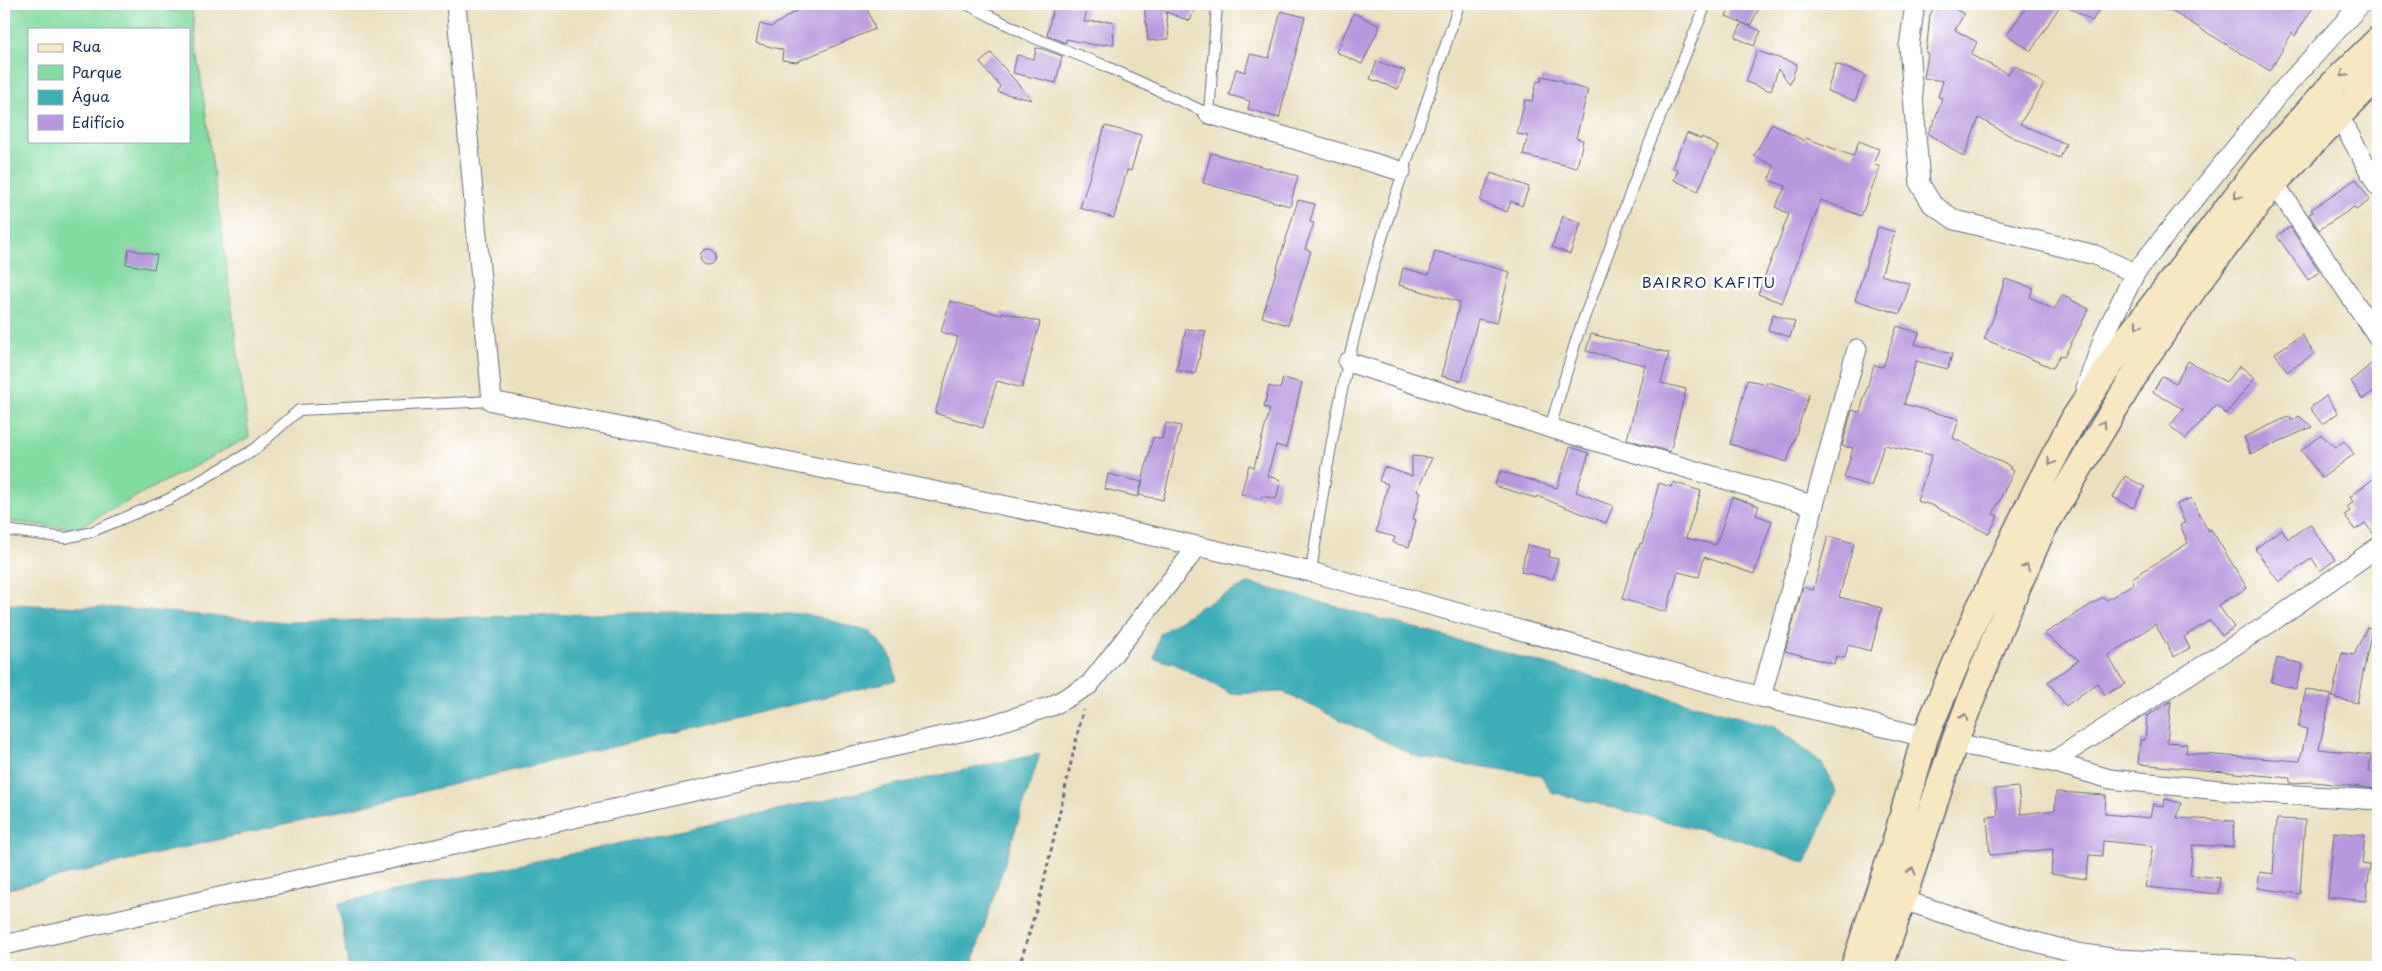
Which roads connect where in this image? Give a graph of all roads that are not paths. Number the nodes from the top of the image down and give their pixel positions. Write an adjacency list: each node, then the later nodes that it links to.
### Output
1 (456, 4): 19 (street)
2 (966, 4): 10 (lane)
3 (1217, 4): 10 (lane)
4 (1459, 4): 12 (lane)
5 (1706, 4): 21 (lane)
6 (1915, 4): 15 (street)
7 (2361, 4): 15 (street)
8 (2378, 40): 20 (main road, one-way to 20)
9 (2378, 75): 11 (main road)
10 (1209, 114): 12 (street)
11 (2338, 114): 13 (main road); 14 (street)
12 (1401, 171): 18 (lane)
13 (2274, 183): 16 (street); 29 (main road, one-way to 13)
14 (2378, 187)
15 (2135, 273): 20 (street)
16 (2378, 337)
17 (1857, 349): 22 (street)
18 (1348, 362): 21 (street); 26 (lane)
19 (492, 401): 23 (lane); 24 (street)
20 (2075, 417): 28 (main road, one-way to 28)
21 (1550, 428): 22 (street)
22 (1812, 505): 27 (street)
23 (4, 530)
24 (1198, 546): 26 (street); 33 (street)
25 (2378, 547): 30 (street)
26 (1310, 572): 27 (street)
27 (1761, 697): 28 (street)
28 (1925, 737): 34 (main road)
29 (1954, 743): 30 (street); 32 (main road, one-way to 29)
30 (2052, 762): 31 (street)
31 (2378, 800)
32 (1903, 900): 35 (main road); 36 (street)
33 (4, 946)
34 (1854, 967)
35 (1880, 967)
36 (2290, 967)

